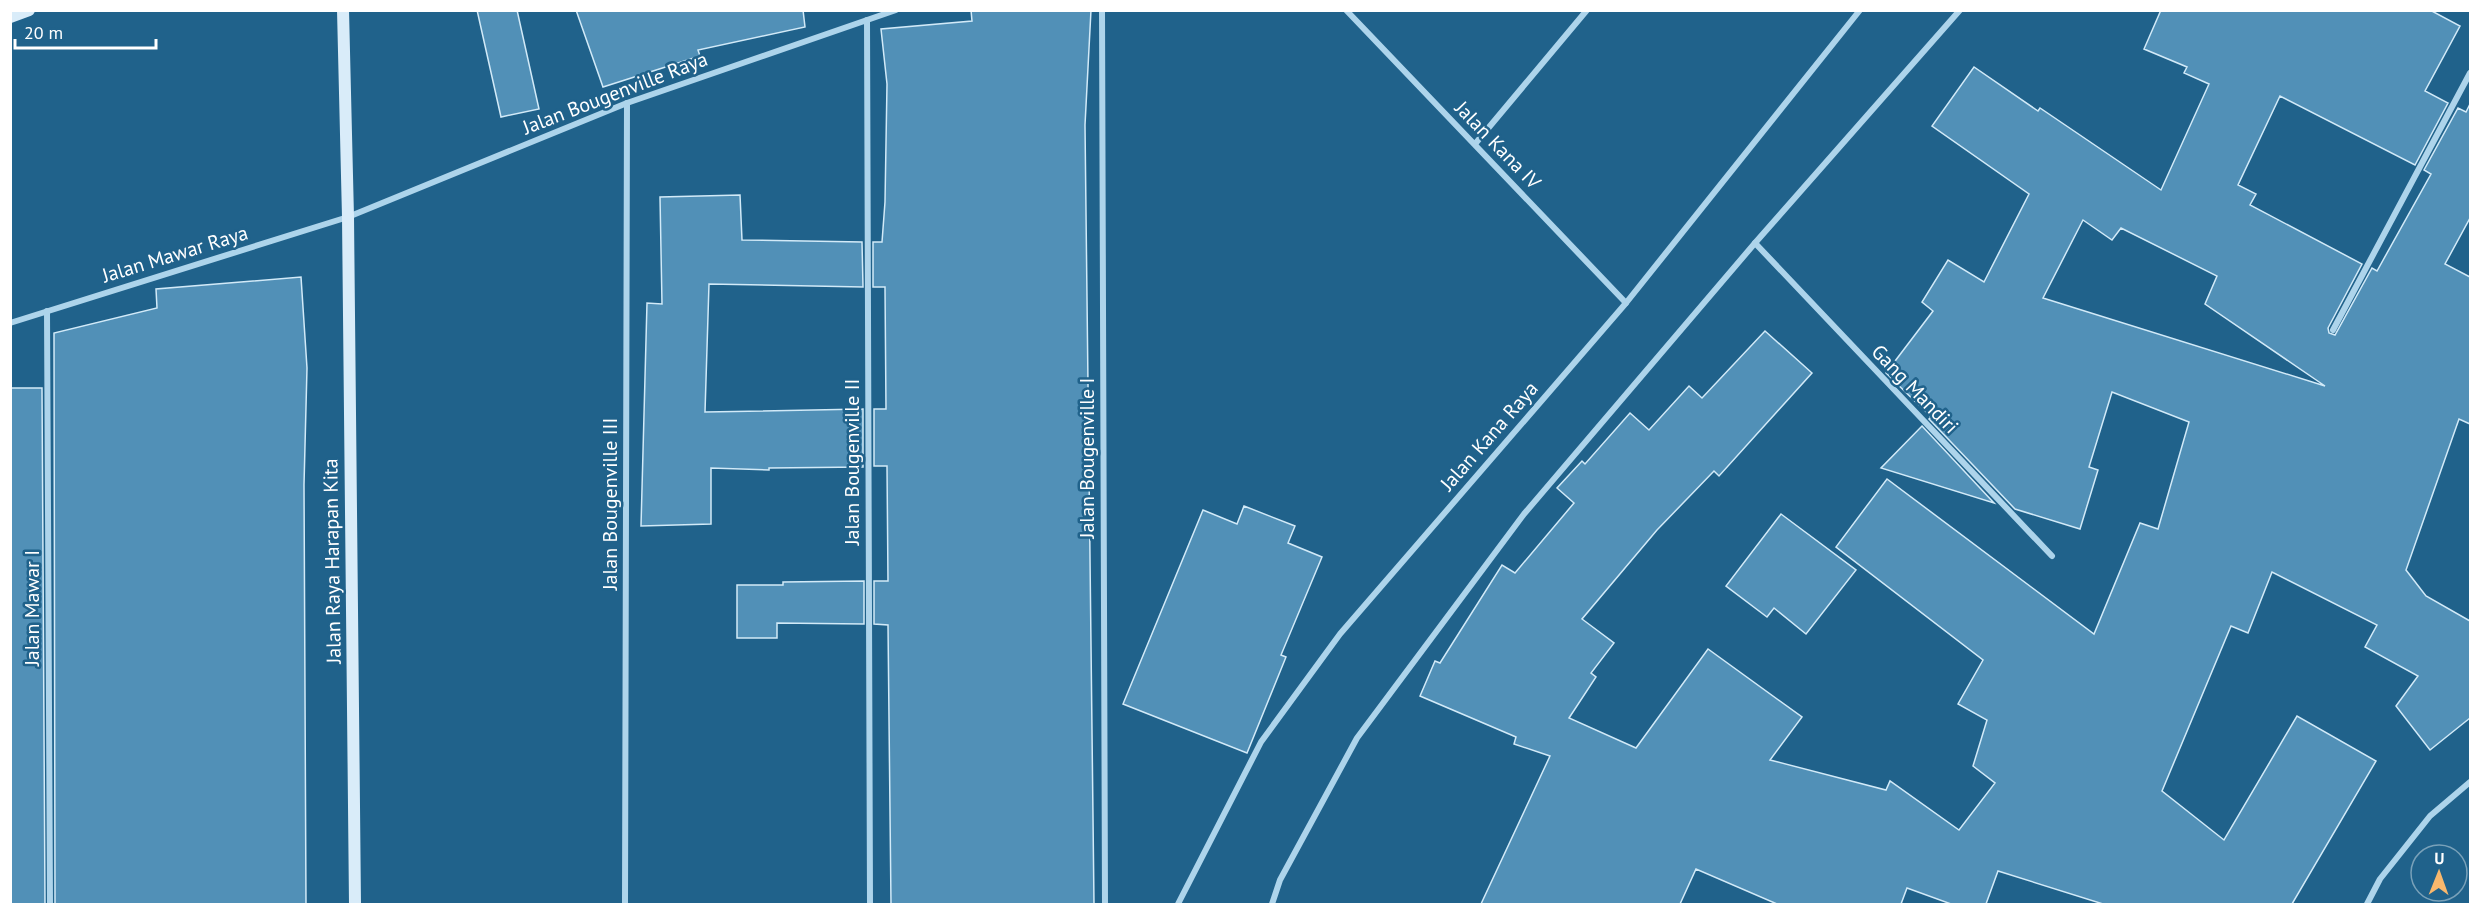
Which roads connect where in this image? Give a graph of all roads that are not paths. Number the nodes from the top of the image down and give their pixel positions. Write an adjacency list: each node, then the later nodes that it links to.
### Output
1 (29, 10): 9 (street)
2 (343, 10): 14 (street, Jalan Raya Harapan Kita)
3 (896, 10): 10 (street, Jalan Bougenville Raya)
4 (1102, 10): 26 (street, Jalan Bougenville I)
5 (1346, 10): 13 (street, Jalan Kana IV)
6 (1587, 10): 13 (street)
7 (1860, 10): 16 (street, Jalan Kana Raya)
8 (1960, 10): 15 (street)
9 (10, 17)
10 (867, 20): 12 (street, Jalan Bougenville Raya); 25 (street, Jalan Bougenville II)
11 (2470, 73): 19 (street)
12 (627, 103): 14 (street, Jalan Bougenville Raya); 24 (street, Jalan Bougenville III)
13 (1475, 144): 16 (street, Jalan Kana IV)
14 (348, 216): 17 (street, Jalan Mawar Raya); 23 (street, Jalan Raya Harapan Kita)
15 (1755, 243): 20 (street, Gang Mandiri); 28 (street)
16 (1626, 303): 27 (street, Jalan Kana Raya)
17 (47, 311): 18 (street, Jalan Mawar Raya); 22 (street, Jalan Mawar I)
18 (10, 323)
19 (2333, 330)
20 (2052, 556)
21 (2470, 782): 29 (street)
22 (50, 904)
23 (355, 904)
24 (625, 904)
25 (870, 904)
26 (1105, 904)
27 (1178, 904)
28 (1272, 904)
29 (2367, 904)

